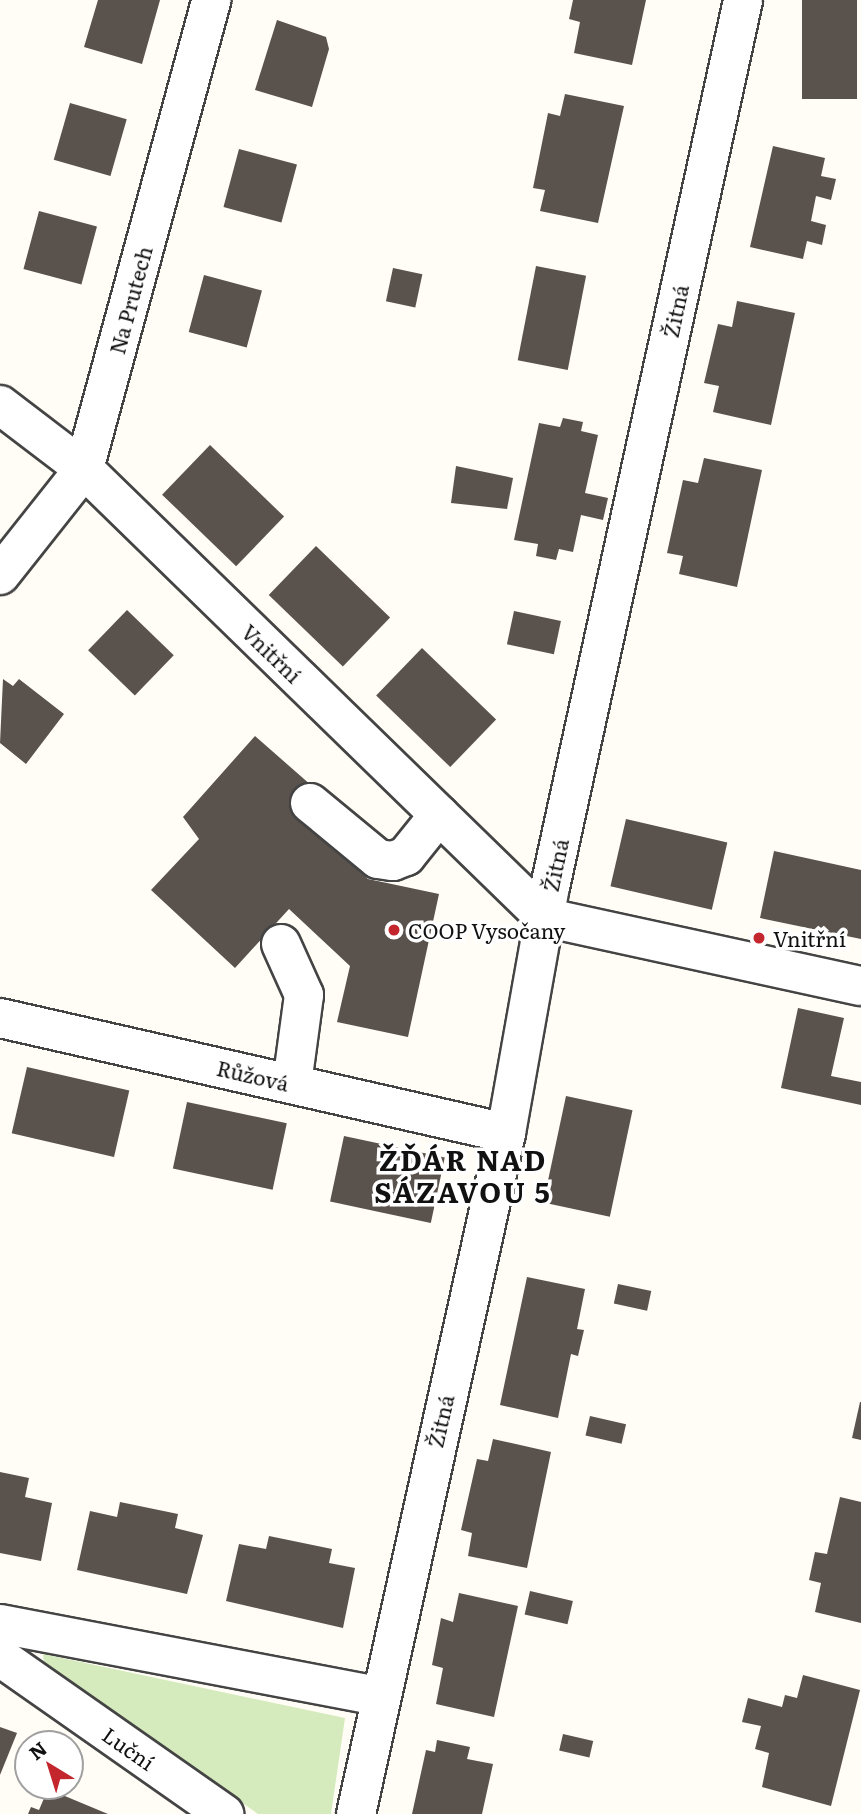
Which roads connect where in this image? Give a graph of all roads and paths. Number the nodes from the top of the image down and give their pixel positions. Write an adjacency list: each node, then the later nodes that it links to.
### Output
1 (211, 0): 4 (street, Na Prutech)
2 (743, 0): 8 (street, Žitná)
3 (0, 405): 4 (street, Vnitřní)
4 (84, 469): 5 (street, Na Prutech); 7 (street, Vnitřní)
5 (0, 575)
6 (310, 803): 7 (street)
7 (439, 815): 8 (street, Vnitřní)
8 (544, 917): 10 (street); 13 (street, Žitná)
9 (281, 944): 12 (street)
10 (861, 986)
11 (0, 1018): 12 (street, Růžová)
12 (292, 1084): 13 (street, Růžová)
13 (506, 1133): 16 (street, Žitná)
14 (0, 1624): 16 (street)
15 (0, 1657): 17 (street, Luční)
16 (377, 1696): 18 (street, Žitná)
17 (224, 1814)
18 (356, 1814)

